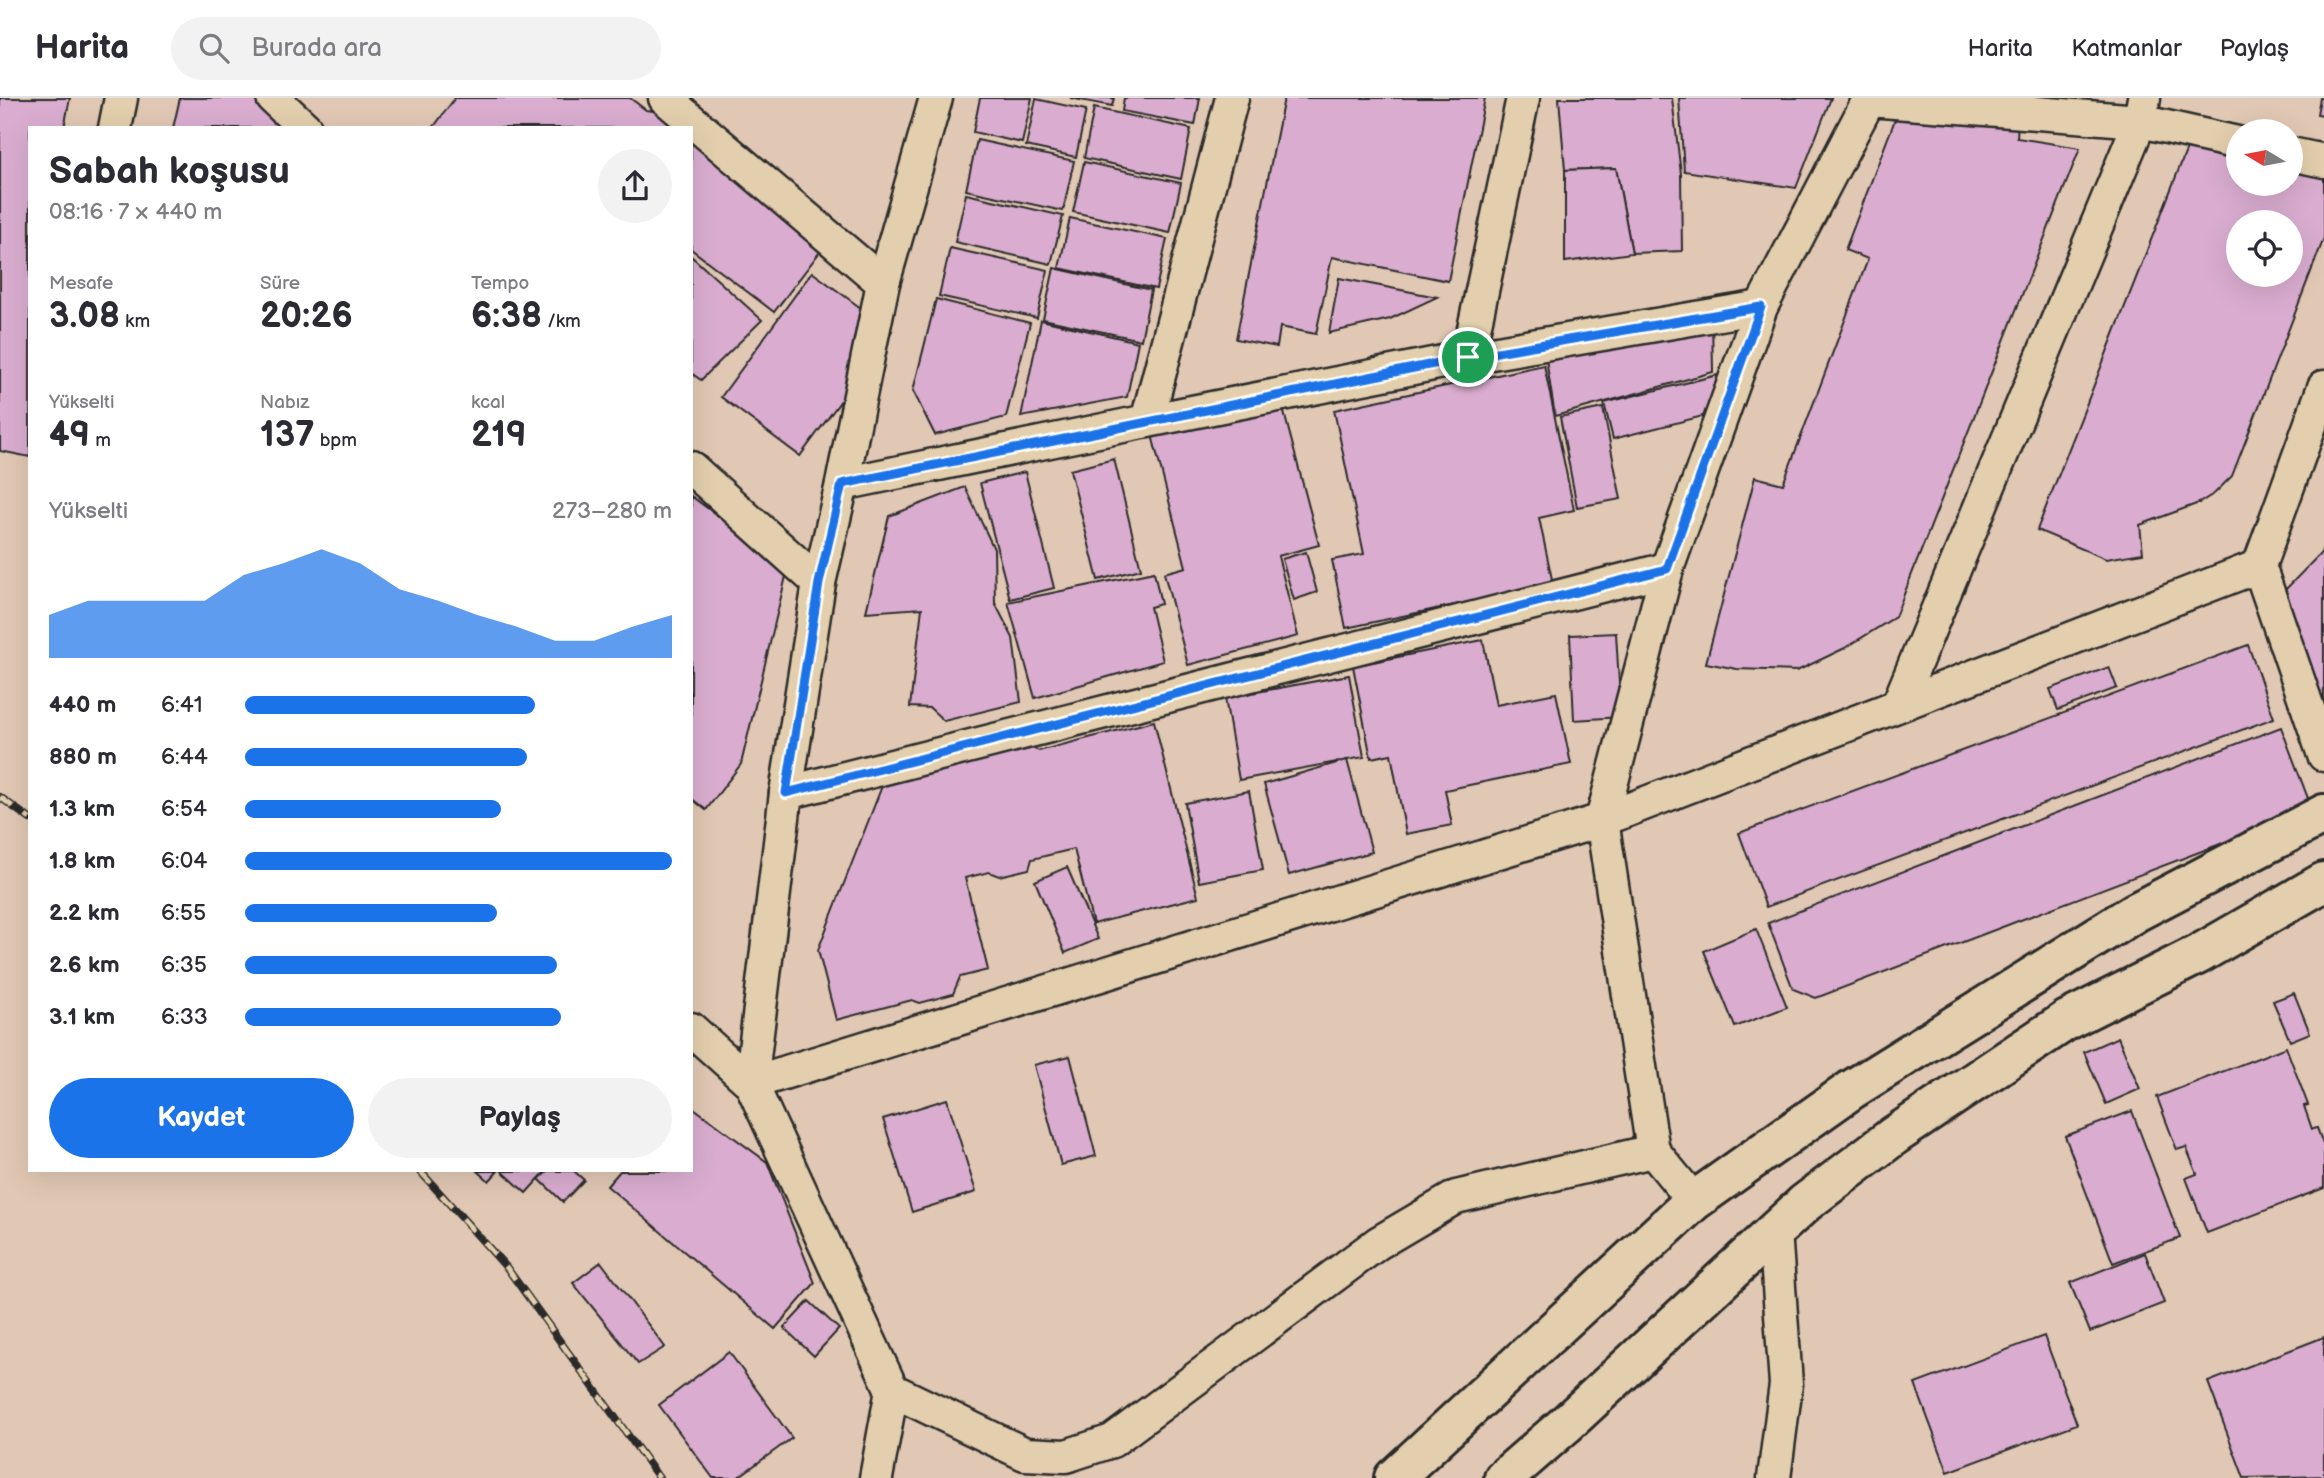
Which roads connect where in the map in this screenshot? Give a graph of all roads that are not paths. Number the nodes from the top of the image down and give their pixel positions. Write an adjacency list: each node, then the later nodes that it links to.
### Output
1 (121, 98): 9 (street)
2 (272, 98): 10 (street)
3 (666, 98): 14 (street)
4 (936, 98): 14 (street)
5 (1232, 98): 18 (street)
6 (1523, 98): 16 (street)
7 (1870, 99): 8 (street); 15 (street)
8 (2142, 110): 11 (street); 24 (street)
9 (115, 126)
10 (303, 126)
11 (2226, 139)
12 (2303, 157): 13 (street)
13 (2324, 161)
14 (883, 283): 20 (street)
15 (1761, 307): 16 (street); 22 (street)
16 (1468, 357): 18 (street)
17 (2324, 387): 21 (street)
18 (1147, 421): 20 (street)
19 (693, 470): 23 (street)
20 (842, 484): 23 (street)
21 (2259, 566): 24 (street); 25 (street)
22 (1667, 569): 26 (street); 28 (street)
23 (819, 583): 26 (street)
24 (1898, 705): 28 (street)
25 (2324, 755)
26 (786, 793): 31 (street)
27 (2324, 814): 33 (main road)
28 (1602, 820): 31 (street); 32 (street)
29 (2324, 882): 34 (main road)
30 (693, 1032): 31 (street)
31 (751, 1083): 35 (street)
32 (1653, 1151): 33 (street); 35 (street)
33 (1694, 1201): 37 (main road)
34 (1775, 1231): 38 (main road); 39 (street)
35 (892, 1391): 36 (street)
36 (876, 1478)
37 (1394, 1478)
38 (1504, 1478)
39 (1774, 1478)

